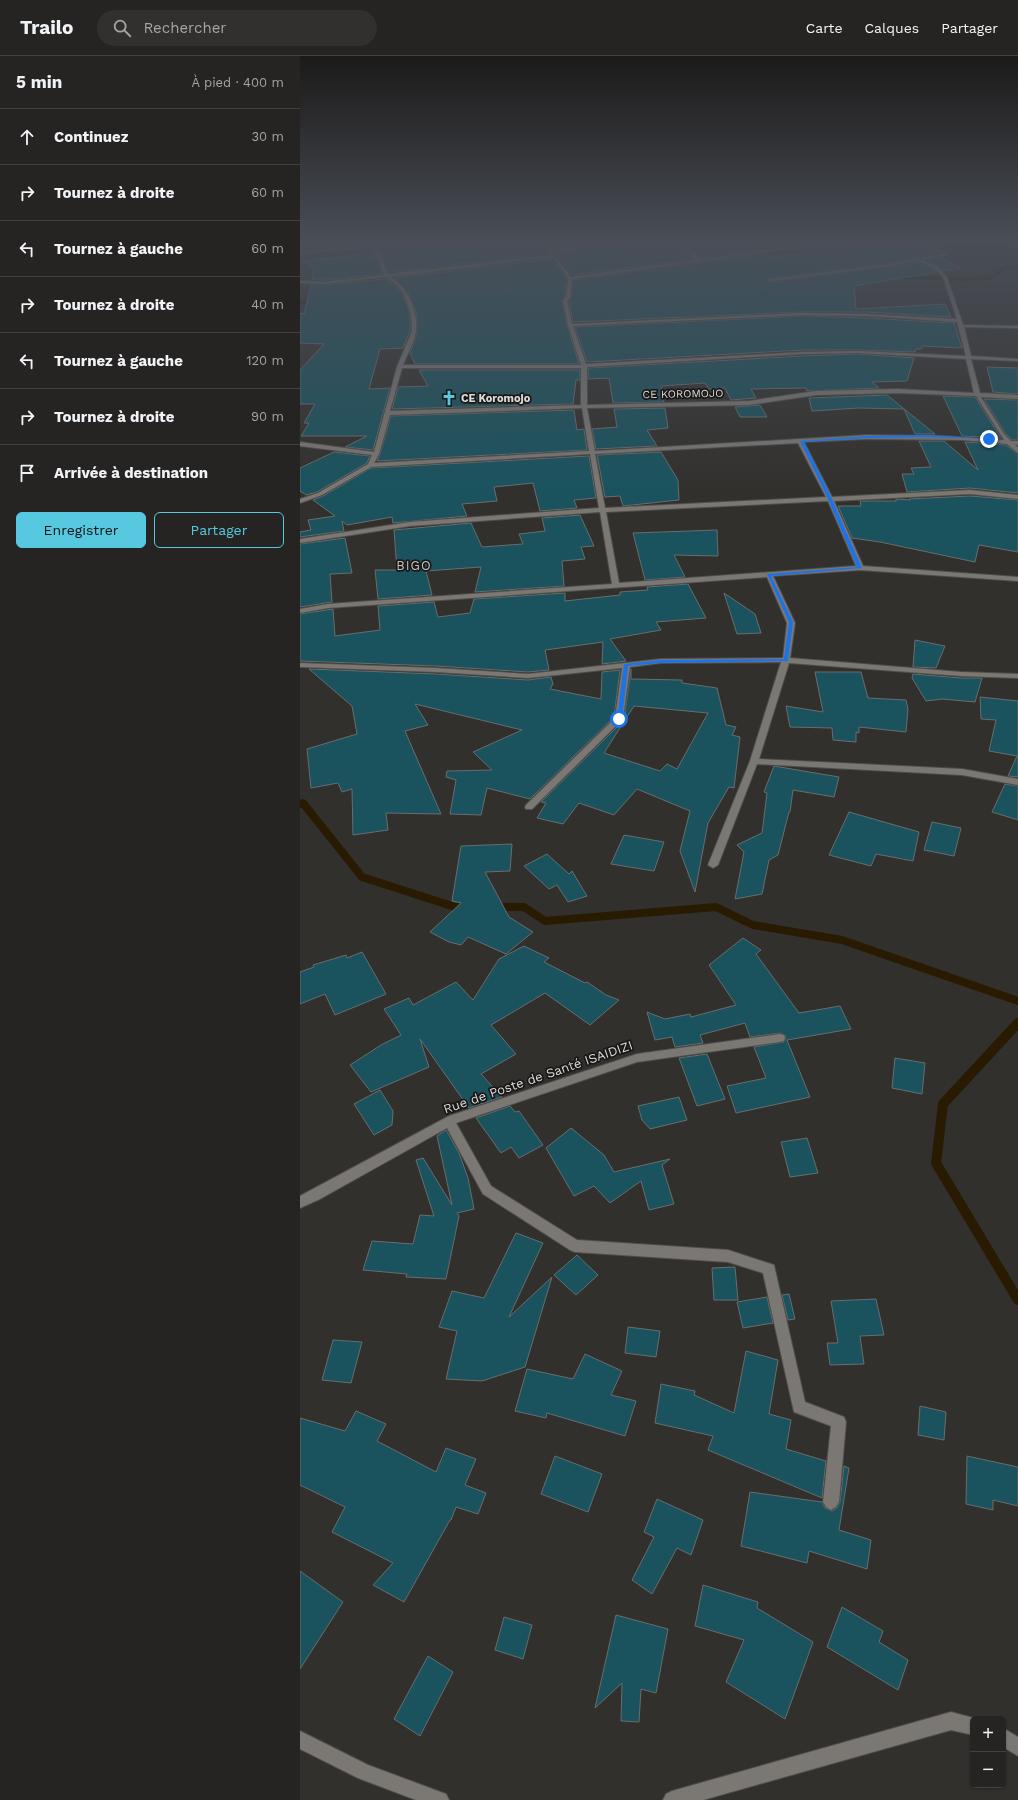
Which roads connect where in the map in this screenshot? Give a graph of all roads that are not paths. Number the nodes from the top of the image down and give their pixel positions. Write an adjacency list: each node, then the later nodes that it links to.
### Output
1 (414, 325): 9 (street)
2 (570, 325): 8 (street)
3 (961, 325): 6 (street)
4 (995, 325): 5 (street)
5 (1018, 327)
6 (968, 358): 7 (street); 8 (street); 10 (street)
7 (1018, 360)
8 (584, 366): 9 (street); 12 (street)
9 (400, 367): 13 (street)
10 (977, 394): 11 (street, CE KOROMOJO); 12 (street, CE KOROMOJO); 15 (street)
11 (1018, 397)
12 (584, 406): 13 (street, CE KOROMOJO); 19 (street)
13 (388, 413): 20 (street)
14 (801, 442): 15 (street); 19 (street); 23 (street)
15 (1008, 442): 16 (street); 18 (street)
16 (1018, 443)
17 (300, 444): 20 (street)
18 (1018, 451)
19 (593, 452): 21 (street); 25 (street)
20 (376, 454): 21 (street)
21 (370, 465): 24 (street)
22 (1018, 498): 23 (street)
23 (830, 499): 25 (street); 27 (street)
24 (300, 501)
25 (603, 510): 26 (street); 30 (street)
26 (300, 541)
27 (860, 568): 28 (street); 29 (street)
28 (769, 574): 30 (street); 32 (street)
29 (1018, 579)
30 (616, 585): 31 (street)
31 (300, 611)
32 (786, 660): 34 (street); 35 (street); 36 (street)
33 (300, 665): 34 (street)
34 (626, 665): 38 (street)
35 (1018, 676)
36 (754, 761): 37 (street); 39 (street)
37 (1018, 782)
38 (529, 807)
39 (713, 865)
40 (780, 1038): 41 (street, Rue de Poste de Santé ISAIDIZI)
41 (449, 1121): 42 (street, Rue de Poste de Santé ISAIDIZI); 43 (street)
42 (300, 1202)
43 (831, 1502)
44 (970, 1725): 49 (street)
45 (1006, 1739): 47 (street)
46 (300, 1740): 48 (street)
47 (1018, 1747)
48 (440, 1800)
49 (672, 1800)

